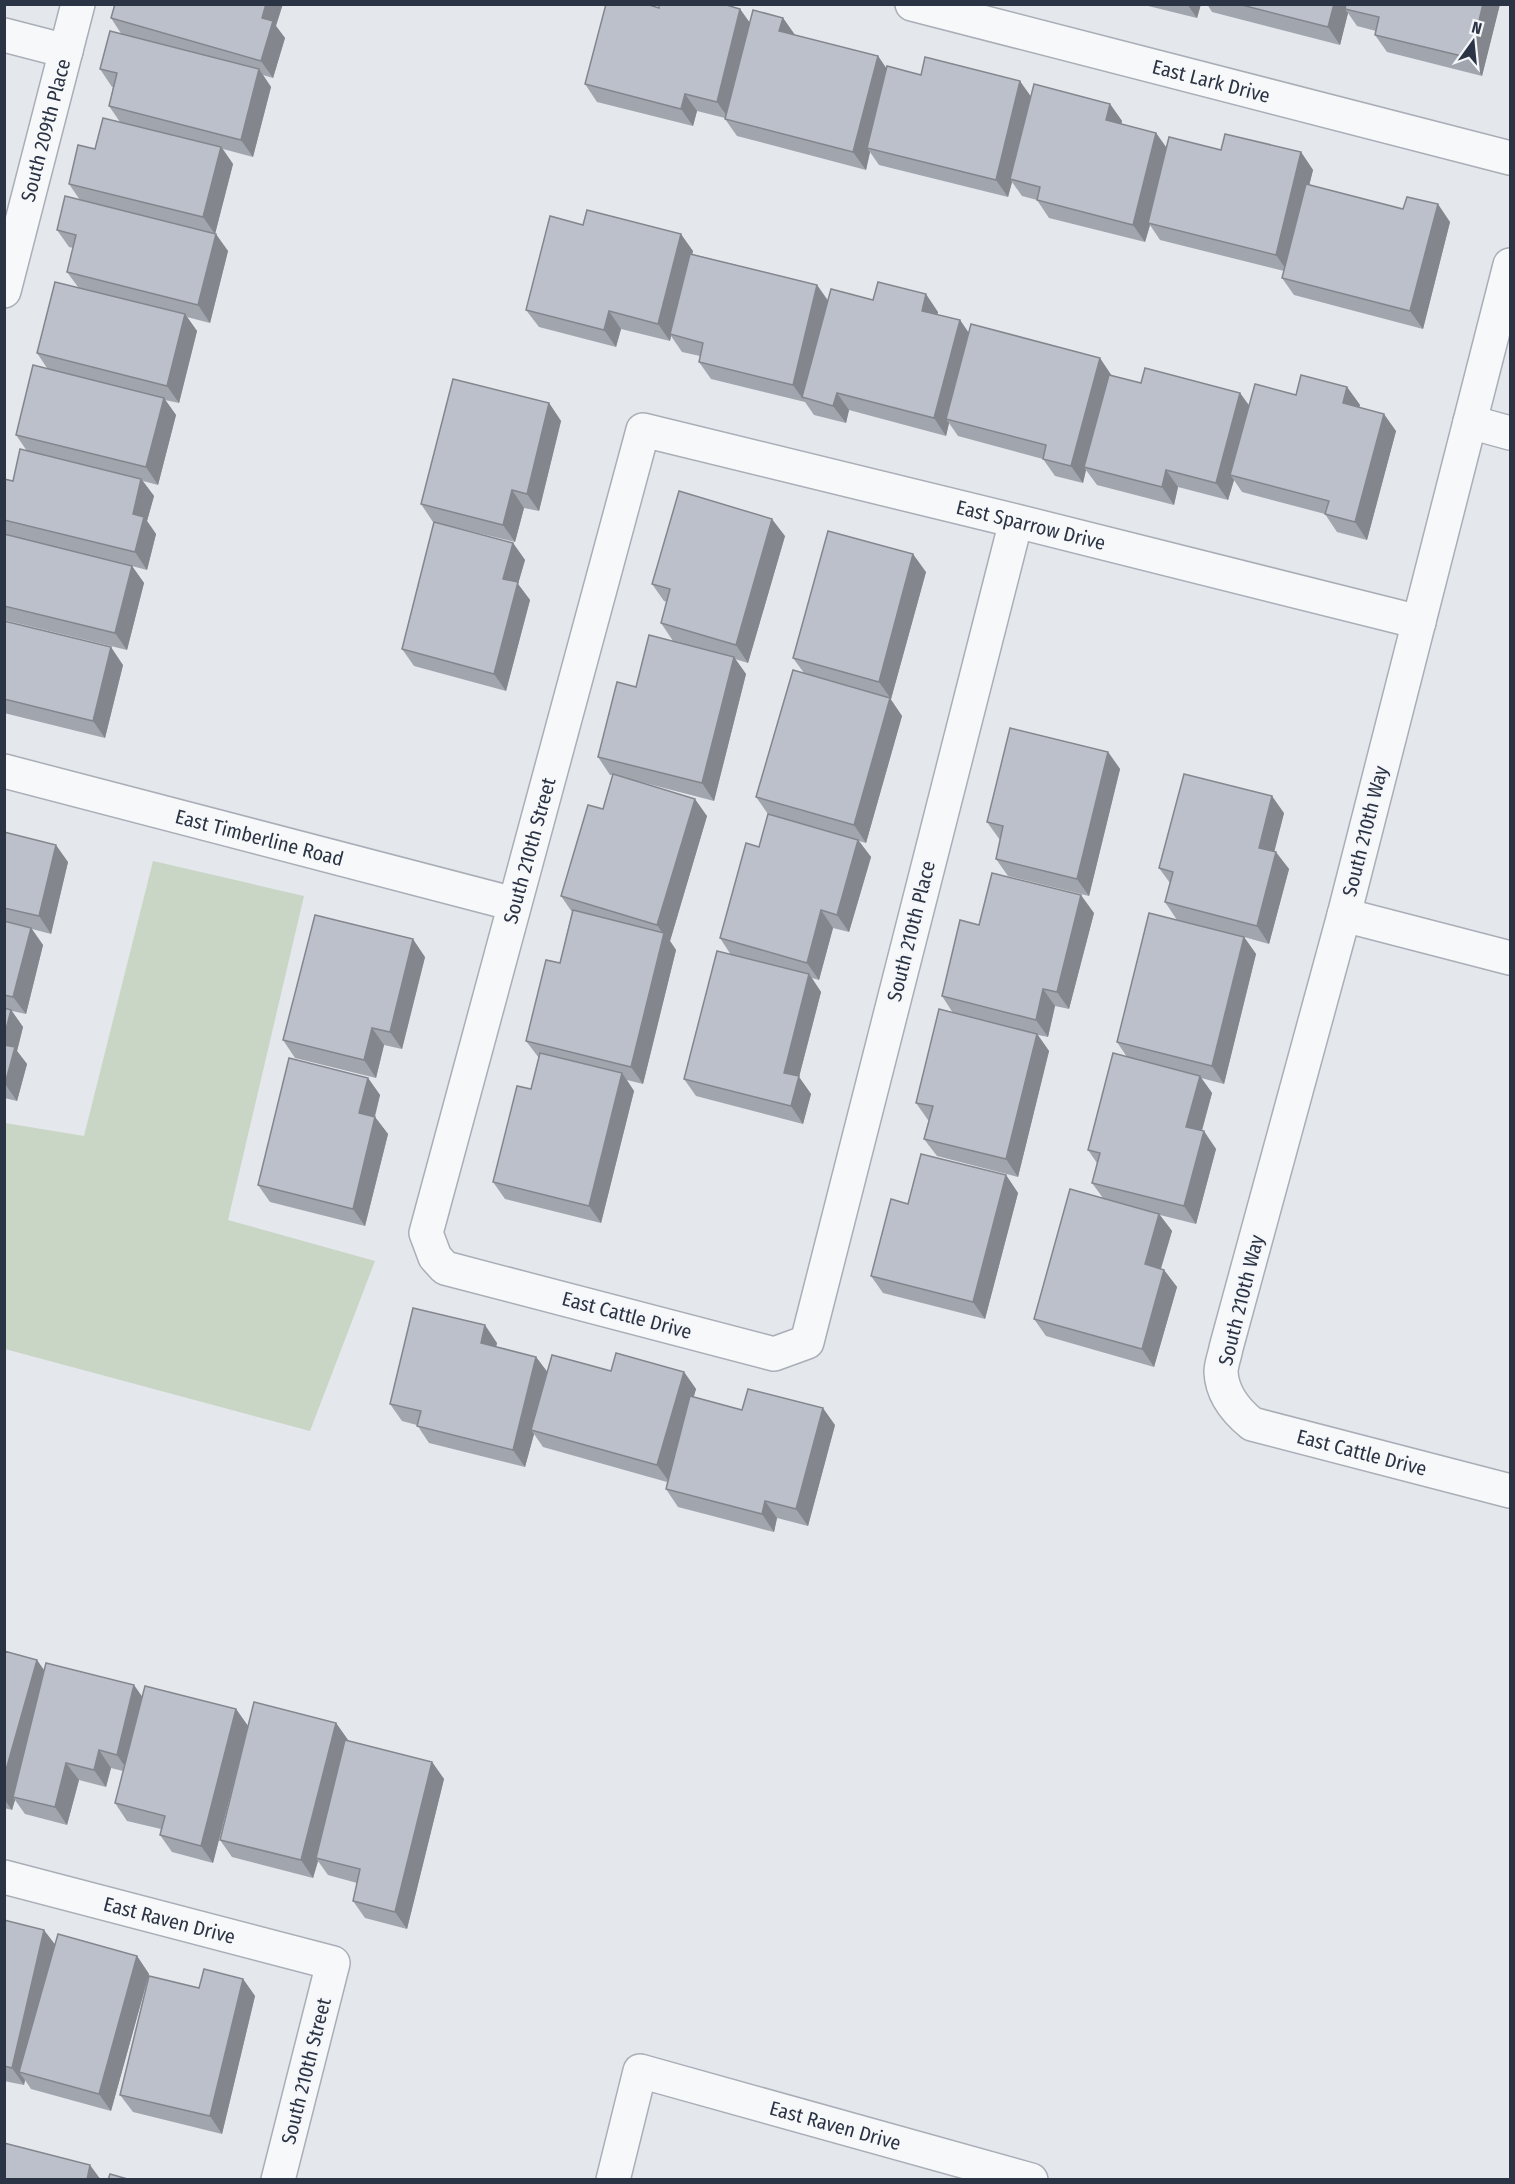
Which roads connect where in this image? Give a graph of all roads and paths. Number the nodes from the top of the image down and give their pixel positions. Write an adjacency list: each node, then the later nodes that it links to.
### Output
1 (78, 4): 4 (street, South 209th Place)
2 (912, 4): 5 (street, East Lark Drive)
3 (4, 35): 4 (street)
4 (66, 51): 7 (street, South 209th Place)
5 (1510, 158)
6 (1510, 265): 8 (street, South 210th Way)
7 (4, 291)
8 (1470, 422): 10 (street); 12 (street, South 210th Way)
9 (643, 430): 11 (street, East Sparrow Drive); 14 (street, South 210th Street)
10 (1510, 433)
11 (1016, 521): 12 (street, East Sparrow Drive); 18 (street, South 210th Place)
12 (1419, 622): 15 (street, South 210th Way)
13 (4, 771): 14 (street, East Timberline Road)
14 (514, 904): 17 (street, South 210th Street)
15 (1344, 915): 16 (street); 19 (street, South 210th Way)
16 (1510, 958)
17 (445, 1268): 18 (street, East Cattle Drive)
18 (807, 1342)
19 (1227, 1395): 20 (street, East Cattle Drive)
20 (1510, 1491)
21 (4, 1877): 22 (street, East Raven Drive)
22 (333, 1963): 23 (street, South 210th Street)
23 (278, 2180)
24 (613, 2180): 25 (street, East Raven Drive)
25 (1031, 2180)

